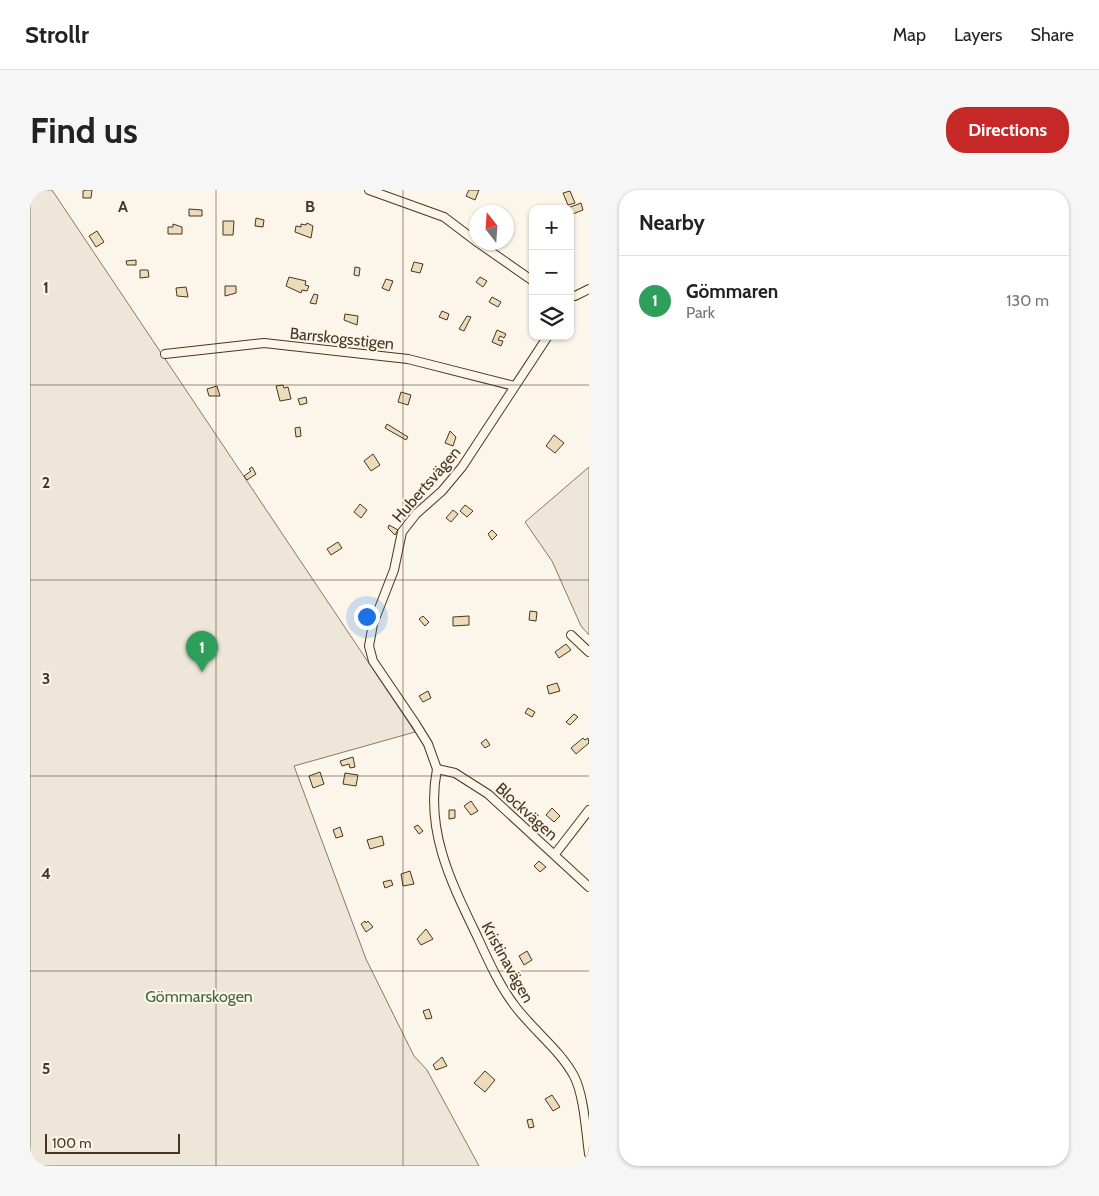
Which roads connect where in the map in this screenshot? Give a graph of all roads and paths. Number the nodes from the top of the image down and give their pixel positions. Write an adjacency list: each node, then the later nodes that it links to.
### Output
1 (369, 190): 2 (street)
2 (469, 236)
3 (488, 250): 4 (street)
4 (529, 278)
5 (589, 289): 6 (street)
6 (574, 296)
7 (545, 340): 9 (street, Hubertsvägen)
8 (165, 354): 9 (street, Barrskogsstigen)
9 (514, 386): 12 (street, Hubertsvägen)
10 (571, 634): 11 (street)
11 (589, 652)
12 (437, 769): 14 (street, Blockvägen); 16 (street, Kristinavägen)
13 (589, 810): 14 (street)
14 (555, 854): 15 (street, Blockvägen)
15 (589, 887)
16 (589, 1154)

